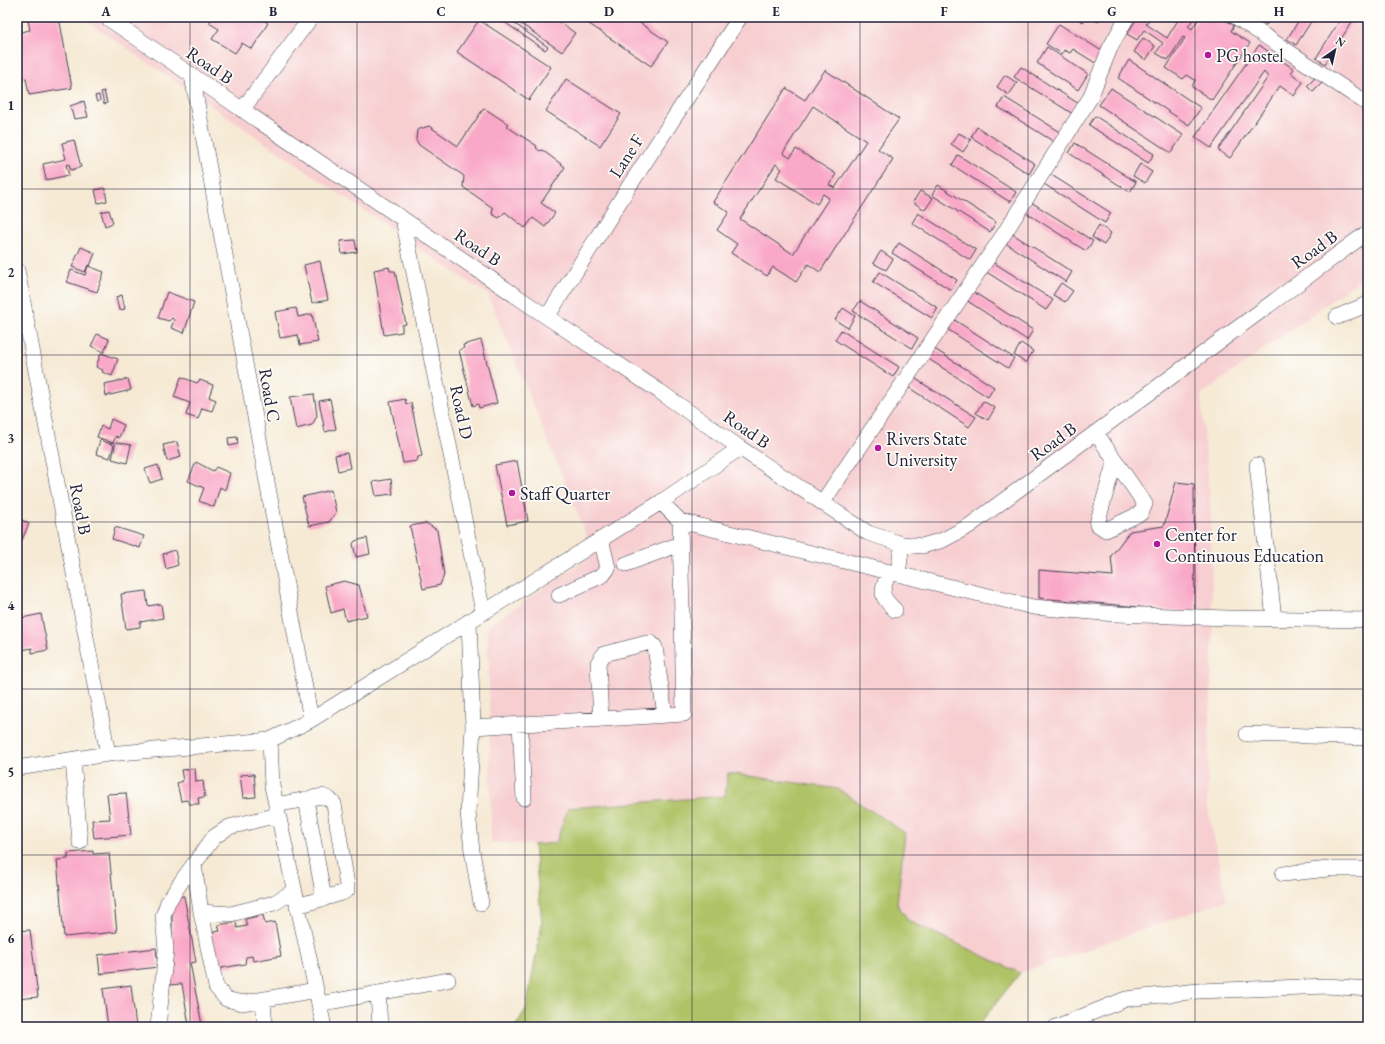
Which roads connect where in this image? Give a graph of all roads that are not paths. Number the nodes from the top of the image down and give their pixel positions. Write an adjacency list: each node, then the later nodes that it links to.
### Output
1 (106, 17): 6 (street, Road B)
2 (740, 17): 14 (street, Lane F)
3 (1127, 17): 20 (street)
4 (1236, 17): 7 (street)
5 (309, 20): 8 (street)
6 (192, 76): 8 (street, Road B); 35 (street, Road C)
7 (1368, 104)
8 (242, 110): 9 (street, Road B)
9 (403, 219): 14 (street, Road B); 29 (street, Road D)
10 (1368, 232): 15 (street, Road B)
11 (17, 270): 41 (street, Road B)
12 (1368, 304): 13 (street)
13 (1337, 316)
14 (547, 317): 16 (street, Road B)
15 (1096, 433): 17 (street); 24 (street, Road B)
16 (740, 448): 19 (street); 20 (street, Road B)
17 (1115, 460)
18 (1257, 465): 30 (street)
19 (661, 502): 21 (street); 22 (street)
20 (822, 503): 24 (street, Road B)
21 (680, 521): 23 (street); 26 (street)
22 (601, 539): 27 (street); 29 (street)
23 (680, 544): 25 (street); 33 (street)
24 (902, 544): 26 (street)
25 (626, 564)
26 (894, 573): 28 (street); 30 (street)
27 (559, 595)
28 (895, 610)
29 (483, 612): 31 (street)
30 (1274, 619): 32 (street)
31 (469, 620): 35 (street); 37 (street)
32 (1368, 620)
33 (665, 715): 34 (street); 34 (street)
34 (600, 719): 36 (street)
35 (311, 720): 40 (street)
36 (520, 724): 37 (street); 44 (street)
37 (473, 727): 53 (street)
38 (1246, 734): 39 (street)
39 (1368, 738)
40 (270, 740): 41 (street); 46 (street)
41 (108, 754): 42 (street)
42 (73, 760): 43 (street); 47 (street)
43 (17, 768)
44 (524, 798)
45 (306, 799): 46 (street); 52 (street); 52 (street)
46 (277, 810): 48 (street); 51 (street)
47 (80, 842)
48 (194, 865): 54 (street); 60 (street)
49 (1368, 869): 50 (street)
50 (1282, 874)
51 (296, 898): 52 (street); 54 (street); 58 (street)
52 (324, 898)
53 (481, 903)
54 (201, 912): 59 (street)
55 (448, 980): 57 (street)
56 (1368, 989): 64 (street)
57 (378, 993): 58 (street); 63 (street)
58 (317, 997): 59 (street); 62 (street)
59 (263, 999): 61 (street)
60 (158, 1027)
61 (265, 1027)
62 (324, 1027)
63 (380, 1027)
64 (1056, 1027)

